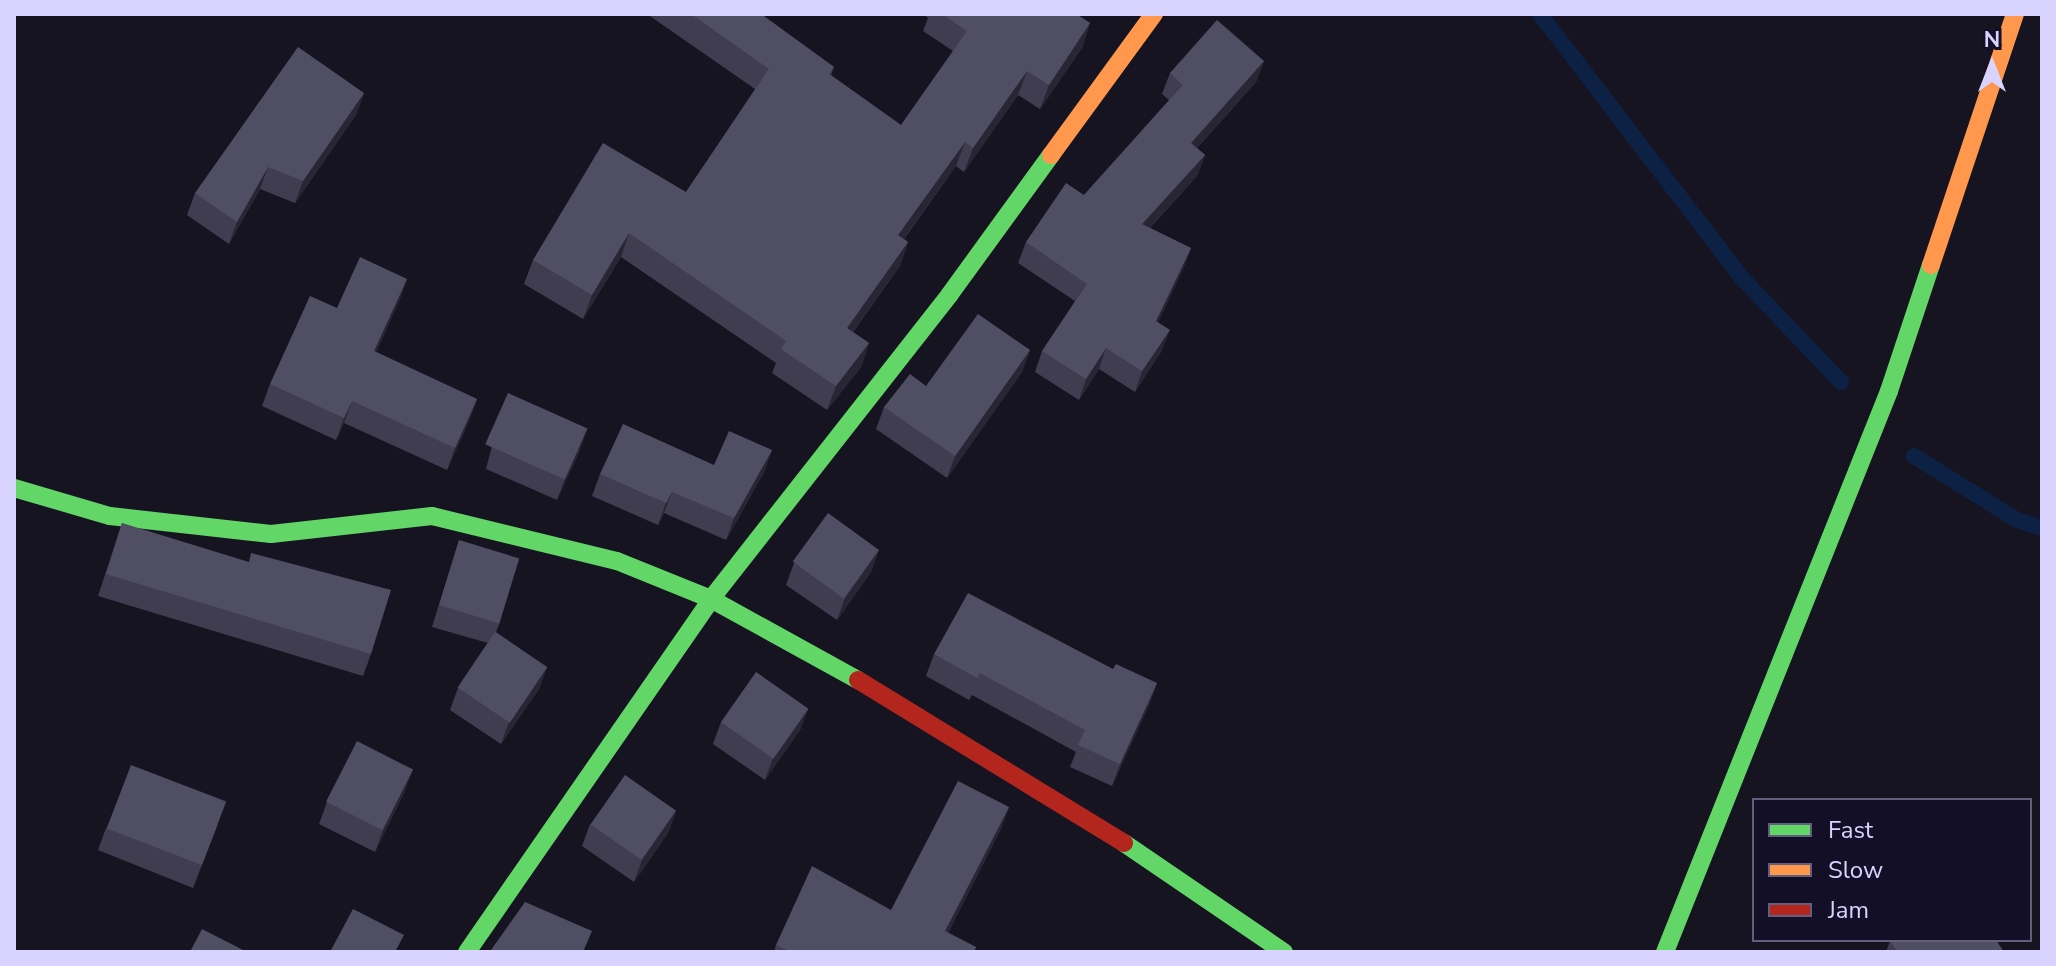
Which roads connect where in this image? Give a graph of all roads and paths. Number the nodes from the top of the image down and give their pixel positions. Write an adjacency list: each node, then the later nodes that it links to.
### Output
1 (1154, 14): 4 (street)
2 (2015, 14): 7 (street)
3 (14, 488): 4 (street)
4 (711, 599): 5 (street); 6 (street)
5 (467, 952)
6 (1284, 952)
7 (1665, 952)

